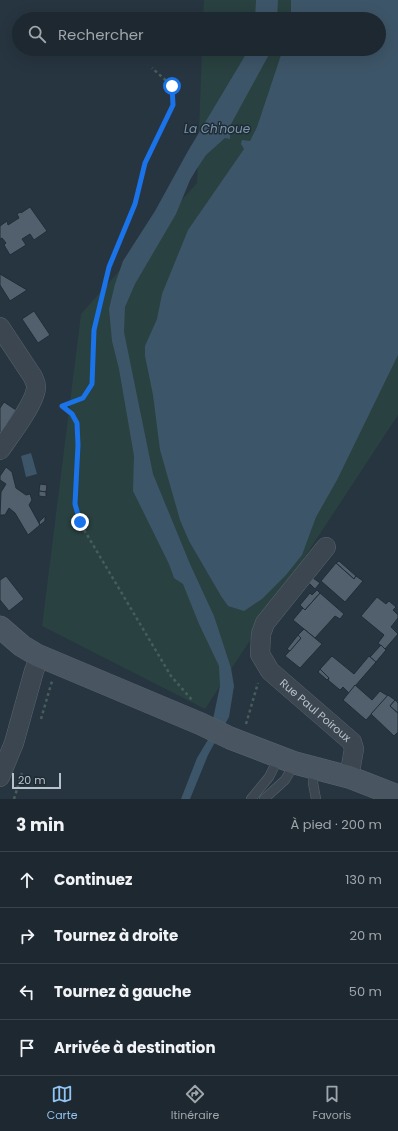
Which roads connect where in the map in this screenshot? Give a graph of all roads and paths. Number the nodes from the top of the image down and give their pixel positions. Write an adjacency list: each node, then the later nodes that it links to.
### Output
1 (152, 68): 8 (path)
2 (0, 327): 3 (street)
3 (0, 450)
4 (326, 547): 7 (street)
5 (0, 627): 6 (main road)
6 (40, 656): 9 (main road); 12 (street)
7 (270, 672): 9 (path); 11 (street, Rue Paul Poiroux)
8 (192, 705)
9 (237, 734): 10 (main road)
10 (296, 762): 11 (main road); 14 (lane); 15 (lane); 16 (lane)
11 (349, 776): 13 (main road)
12 (0, 777)
13 (398, 796)
14 (251, 799)
15 (264, 799)
16 (316, 799)

